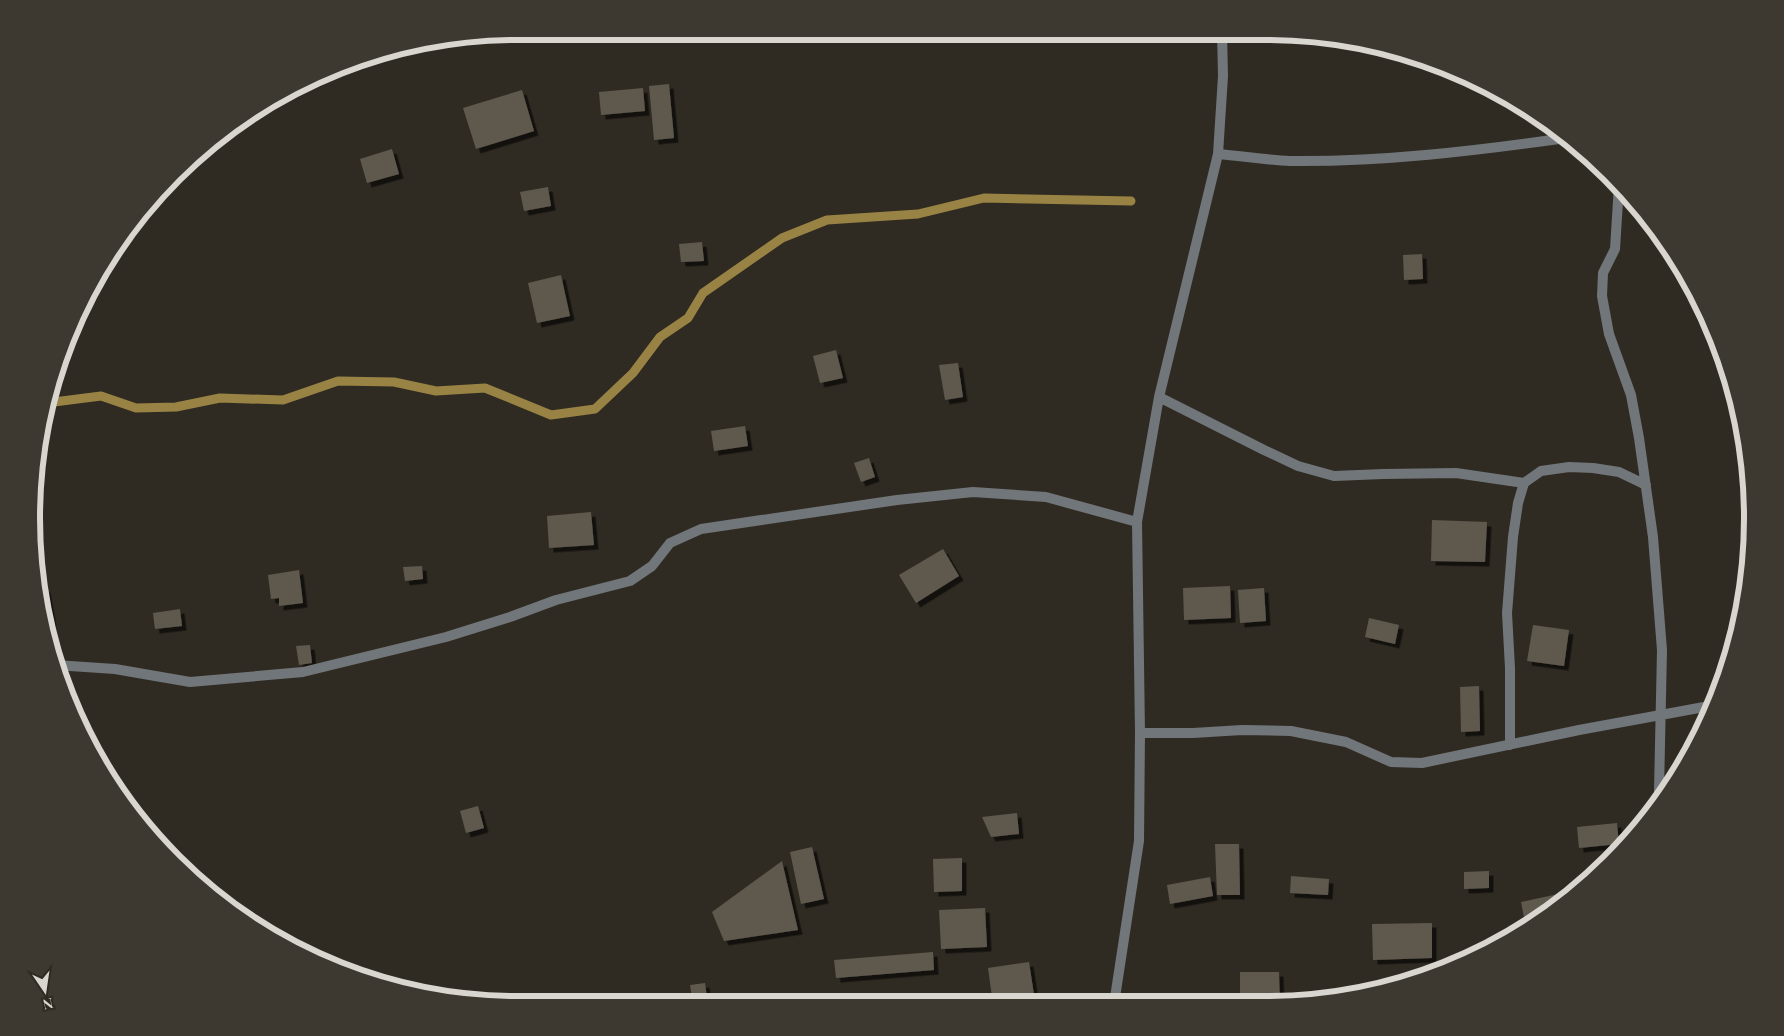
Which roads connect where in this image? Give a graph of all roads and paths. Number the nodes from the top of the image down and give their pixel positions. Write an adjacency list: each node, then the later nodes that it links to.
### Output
1 (1222, 40): 3 (street)
2 (1557, 139): 3 (street)
3 (1218, 154): 5 (street)
4 (1618, 196): 7 (street)
5 (1159, 397): 6 (street); 8 (street)
6 (1524, 483): 7 (street); 13 (street)
7 (1646, 485): 11 (street)
8 (1137, 522): 9 (street); 12 (street)
9 (63, 666)
10 (1705, 708): 11 (street)
11 (1660, 716): 13 (street); 14 (street)
12 (1140, 733): 13 (street); 15 (street)
13 (1510, 745)
14 (1660, 788)
15 (1115, 996)

